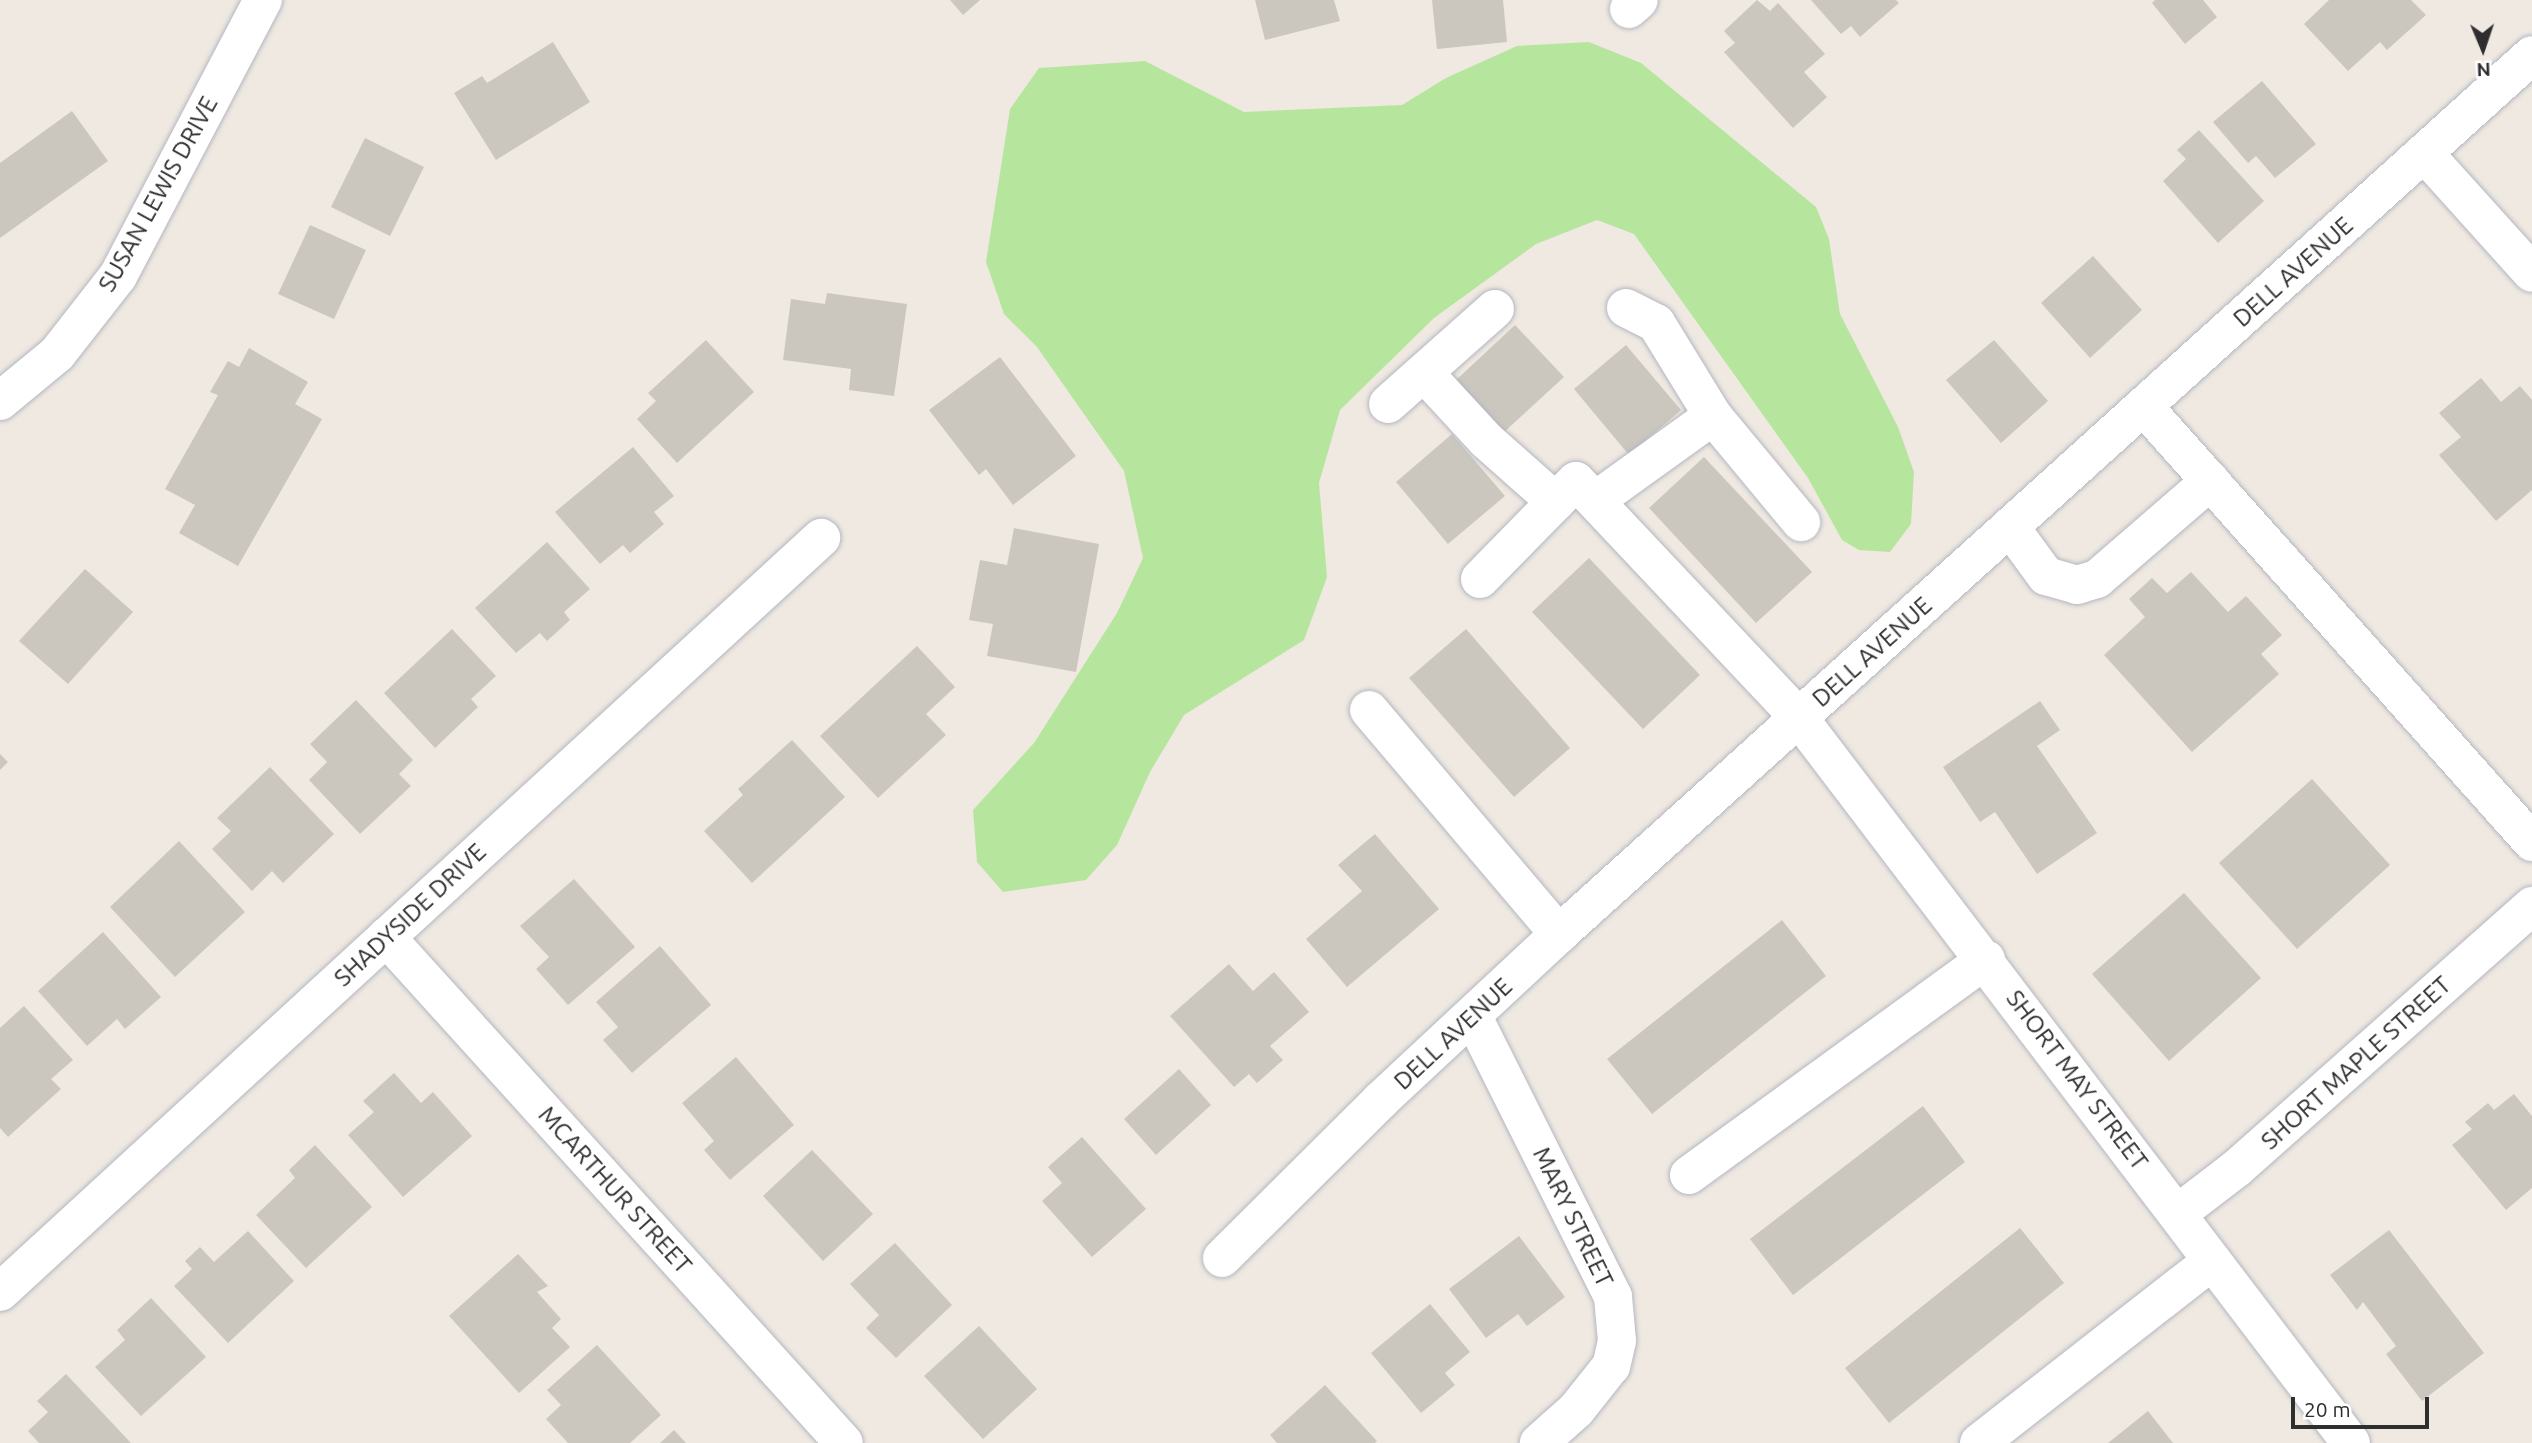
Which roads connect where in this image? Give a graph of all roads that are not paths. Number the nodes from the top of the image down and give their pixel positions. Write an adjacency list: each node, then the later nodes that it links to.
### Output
1 (263, 0): 8 (street, SUSAN LEWIS DRIVE)
2 (2532, 55): 3 (street, DELL AVENUE)
3 (2424, 153): 4 (street); 10 (street, DELL AVENUE)
4 (2532, 273)
5 (1626, 308): 11 (street)
6 (1495, 309): 7 (street)
7 (1426, 375): 9 (street); 14 (street)
8 (0, 401)
9 (1388, 404)
10 (2144, 407): 12 (street); 16 (street, DELL AVENUE)
11 (1713, 415): 13 (street); 15 (street)
12 (2210, 481): 16 (street); 21 (street)
13 (1596, 500): 14 (street, SHORT MAY STREET); 20 (street, SHORT MAY STREET)
14 (1556, 502): 18 (street)
15 (1801, 522)
16 (2010, 527): 20 (street, DELL AVENUE)
17 (821, 538): 24 (street, SHADYSIDE DRIVE)
18 (1480, 579)
19 (1369, 710): 23 (street)
20 (1799, 718): 23 (street, DELL AVENUE); 25 (street, SHORT MAY STREET)
21 (2532, 842)
22 (2532, 906): 28 (street, SHORT MAPLE STREET)
23 (1559, 934): 26 (street, DELL AVENUE)
24 (386, 937): 31 (street, SHADYSIDE DRIVE); 32 (street, MCARTHUR STREET)
25 (1986, 959): 27 (street); 28 (street, SHORT MAY STREET)
26 (1473, 1017): 29 (street, DELL AVENUE); 33 (street, MARY STREET)
27 (1689, 1175)
28 (2177, 1214): 30 (street, SHORT MAY STREET)
29 (1222, 1258)
30 (2212, 1261): 34 (street); 35 (street, SHORT MAY STREET)
31 (0, 1292)
32 (844, 1443)
33 (1539, 1443)
34 (1979, 1443)
35 (2351, 1443)

